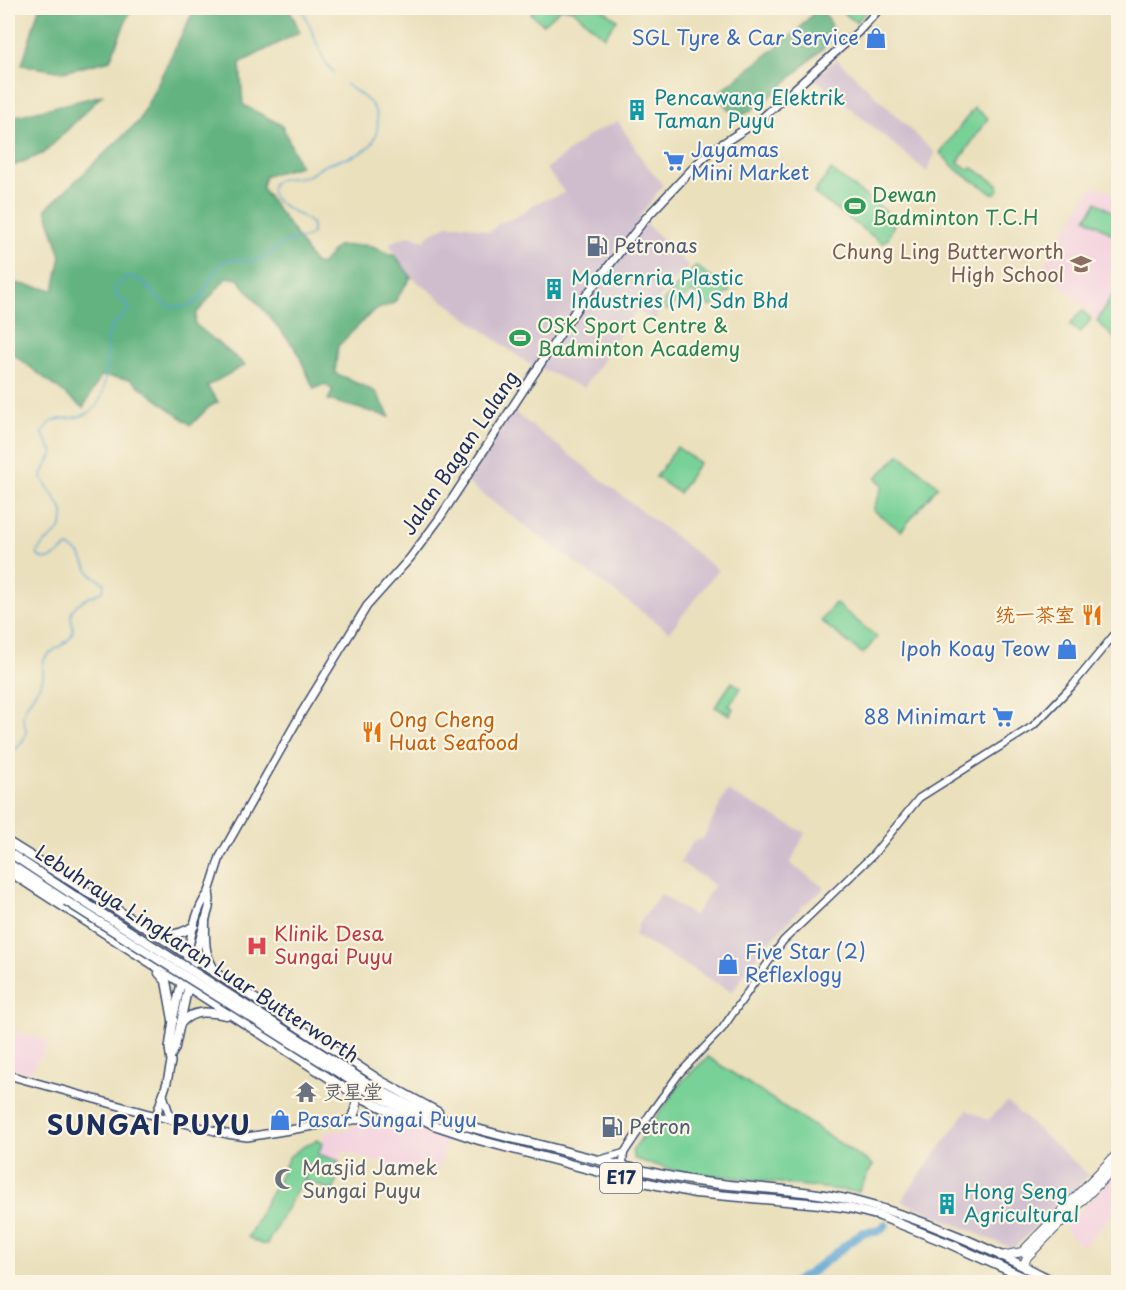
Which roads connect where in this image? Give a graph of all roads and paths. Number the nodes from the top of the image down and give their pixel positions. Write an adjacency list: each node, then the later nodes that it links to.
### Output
1 (880, 8): 7 (main road, Jalan Bagan Lalang)
2 (1119, 630): 31 (street)
3 (8, 842): 11 (highway)
4 (8, 852): 8 (highway, Lebuhraya Lingkaran Luar Butterworth / E17)
5 (8, 863): 8 (highway, Lebuhraya Lingkaran Luar Butterworth / E17)
6 (8, 871): 14 (highway)
7 (209, 892): 9 (main road, Jalan Bagan Lalang); 10 (main road, Jalan Bagan Lalang)
8 (68, 897): 21 (highway, Lebuhraya Lingkaran Luar Butterworth / E17, bridge)
9 (205, 921): 13 (main road, Jalan Bagan Lalang); 15 (highway)
10 (194, 926): 11 (highway); 13 (main road, Jalan Bagan Lalang)
11 (148, 930): 12 (highway)
12 (162, 938): 13 (highway); 14 (highway)
13 (191, 957): 15 (highway); 16 (main road, Jalan Bagan Lalang)
14 (148, 962): 16 (highway); 19 (highway)
15 (222, 978): 17 (highway); 30 (highway)
16 (184, 985): 17 (highway); 19 (main road, Jalan Bagan Lalang)
17 (214, 1005): 18 (highway)
18 (230, 1015): 19 (highway); 22 (highway)
19 (177, 1022): 23 (main road, Jalan Bagan Lalang)
20 (8, 1075): 24 (main road)
21 (373, 1090): 29 (highway, Lebuhraya Lingkaran Luar Butterworth / E17); 30 (highway, Lebuhraya Lingkaran Luar Butterworth / E17)
22 (354, 1094): 26 (highway); 28 (highway)
23 (163, 1095): 24 (main road); 25 (main road, Jalan Bagan Lalang); 27 (main road)
24 (145, 1113): 25 (main road)
25 (156, 1116): 27 (main road)
26 (404, 1118): 28 (main road); 29 (highway)
27 (171, 1119): 28 (main road)
28 (350, 1120)
29 (428, 1123): 38 (highway, Lebuhraya Lingkaran Luar Butterworth / E17)
30 (463, 1124): 33 (highway, Lebuhraya Lingkaran Luar Butterworth / E17)
31 (624, 1153): 33 (street); 35 (street)
32 (1119, 1153): 36 (main road)
33 (598, 1160): 35 (highway, Lebuhraya Lingkaran Luar Butterworth / E17)
34 (1119, 1164): 37 (main road)
35 (626, 1167): 36 (highway, Lebuhraya Lingkaran Luar Butterworth / E17)
36 (1000, 1256): 37 (highway, Lebuhraya Lingkaran Luar Butterworth / E17)
37 (1026, 1268): 39 (highway, Lebuhraya Lingkaran Luar Butterworth / E17)
38 (1034, 1282)
39 (1055, 1282)

